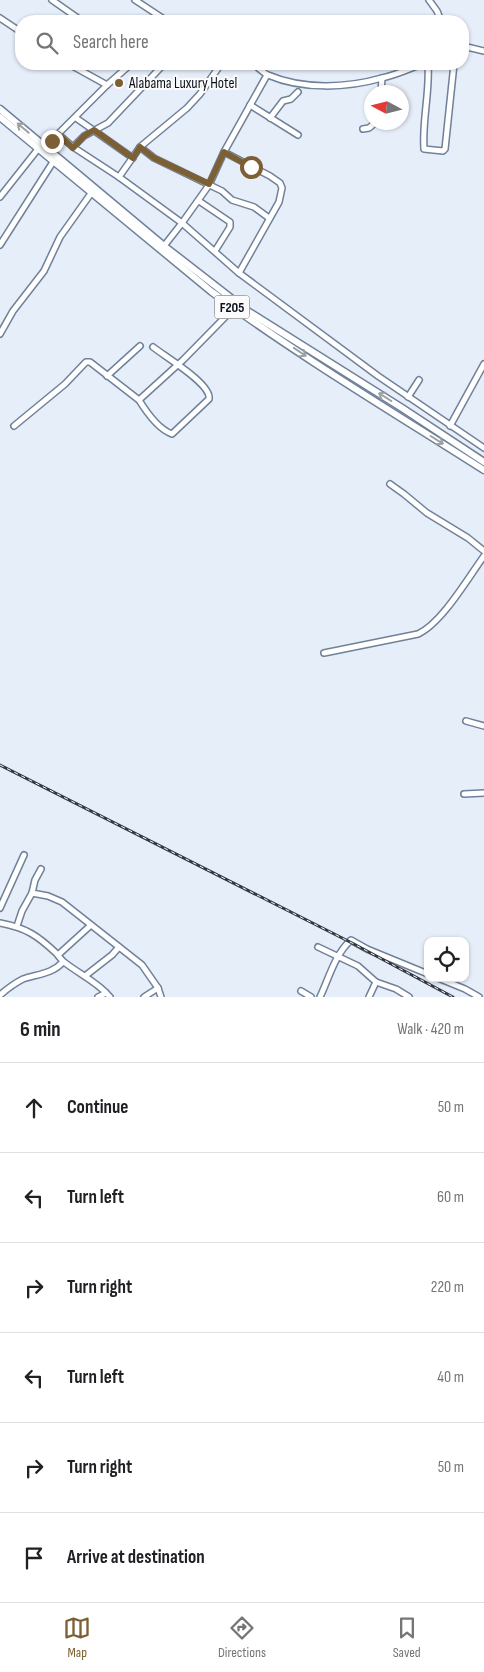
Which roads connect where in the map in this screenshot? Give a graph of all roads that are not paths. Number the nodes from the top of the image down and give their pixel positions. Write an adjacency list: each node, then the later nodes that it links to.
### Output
1 (52, 0): 4 (street)
2 (135, 0): 5 (street)
3 (429, 0): 6 (street)
4 (73, 15)
5 (158, 15)
6 (438, 15)
7 (0, 18): 8 (street)
8 (15, 28)
9 (469, 47): 10 (street)
10 (484, 51)
11 (80, 70): 21 (street)
12 (124, 70): 21 (street)
13 (158, 70): 29 (street)
14 (217, 70): 33 (street)
15 (261, 70): 19 (street)
16 (405, 70): 20 (street)
17 (428, 70): 18 (street)
18 (453, 70)
19 (267, 75): 20 (street); 24 (street)
20 (382, 78): 22 (street)
21 (107, 85): 30 (street)
22 (382, 85)
23 (298, 92): 28 (street)
24 (250, 105): 28 (street); 36 (street)
25 (0, 108): 32 (main road, F205, one-way to 25)
26 (0, 117): 35 (main road, F205)
27 (76, 118): 29 (street)
28 (270, 118): 31 (street)
29 (94, 130): 34 (street); 37 (street)
30 (58, 134): 32 (street); 34 (street)
31 (298, 135)
32 (46, 147): 47 (main road, F205)
33 (140, 147): 37 (street); 40 (street)
34 (73, 148): 39 (street)
35 (38, 149): 38 (main road, F205); 42 (street)
36 (224, 152): 40 (street); 44 (street)
37 (133, 158): 39 (street)
38 (53, 162): 41 (main road, F205); 46 (street)
39 (118, 177): 45 (street)
40 (209, 184): 43 (street); 44 (street)
41 (92, 192): 50 (main road, F205); 51 (street)
42 (0, 197)
43 (198, 201): 45 (street); 48 (street)
44 (270, 218): 49 (street)
45 (182, 223): 47 (street); 48 (street)
46 (0, 245)
47 (164, 246): 54 (main road, F205)
48 (215, 251): 49 (street)
49 (239, 273): 60 (street)
50 (234, 308): 55 (main road, F205, one-way to 55); 56 (street)
51 (0, 334)
52 (140, 346): 58 (street)
53 (153, 347): 56 (street)
54 (320, 356): 55 (main road); 65 (main road, F205, one-way to 54)
55 (315, 363): 66 (main road, F205, one-way to 66)
56 (178, 364): 61 (street); 61 (street)
57 (484, 364): 63 (street)
58 (107, 376): 61 (street); 62 (street)
59 (419, 380): 60 (street)
60 (408, 397): 63 (street)
61 (139, 400)
62 (14, 426)
63 (450, 426): 64 (street)
64 (484, 448)
65 (484, 462)
66 (484, 470)
67 (390, 484): 68 (street)
68 (484, 551)
69 (484, 556): 70 (street)
70 (324, 652)
71 (466, 722): 72 (street)
72 (484, 726)
73 (484, 793): 74 (street)
74 (464, 794)
75 (24, 855): 78 (street)
76 (41, 869): 77 (street)
77 (32, 893): 80 (street); 81 (street)
78 (0, 908)
79 (0, 923): 81 (street)
80 (91, 925): 82 (street); 84 (street)
81 (17, 926): 84 (street)
82 (119, 947): 88 (street); 91 (street)
83 (318, 948): 85 (street)
84 (58, 955): 86 (street)
85 (338, 957): 87 (street); 89 (street); 99 (street)
86 (63, 962): 88 (street); 93 (street)
87 (424, 972)
88 (85, 976): 94 (street)
89 (376, 982): 100 (street); 101 (street)
90 (446, 982): 102 (street)
91 (158, 988): 96 (street); 97 (street)
92 (301, 991): 98 (street)
93 (0, 995)
94 (108, 995): 95 (street)
95 (98, 997)
96 (144, 997)
97 (161, 997)
98 (311, 997)
99 (320, 997)
100 (369, 997)
101 (409, 997)
102 (478, 997)

